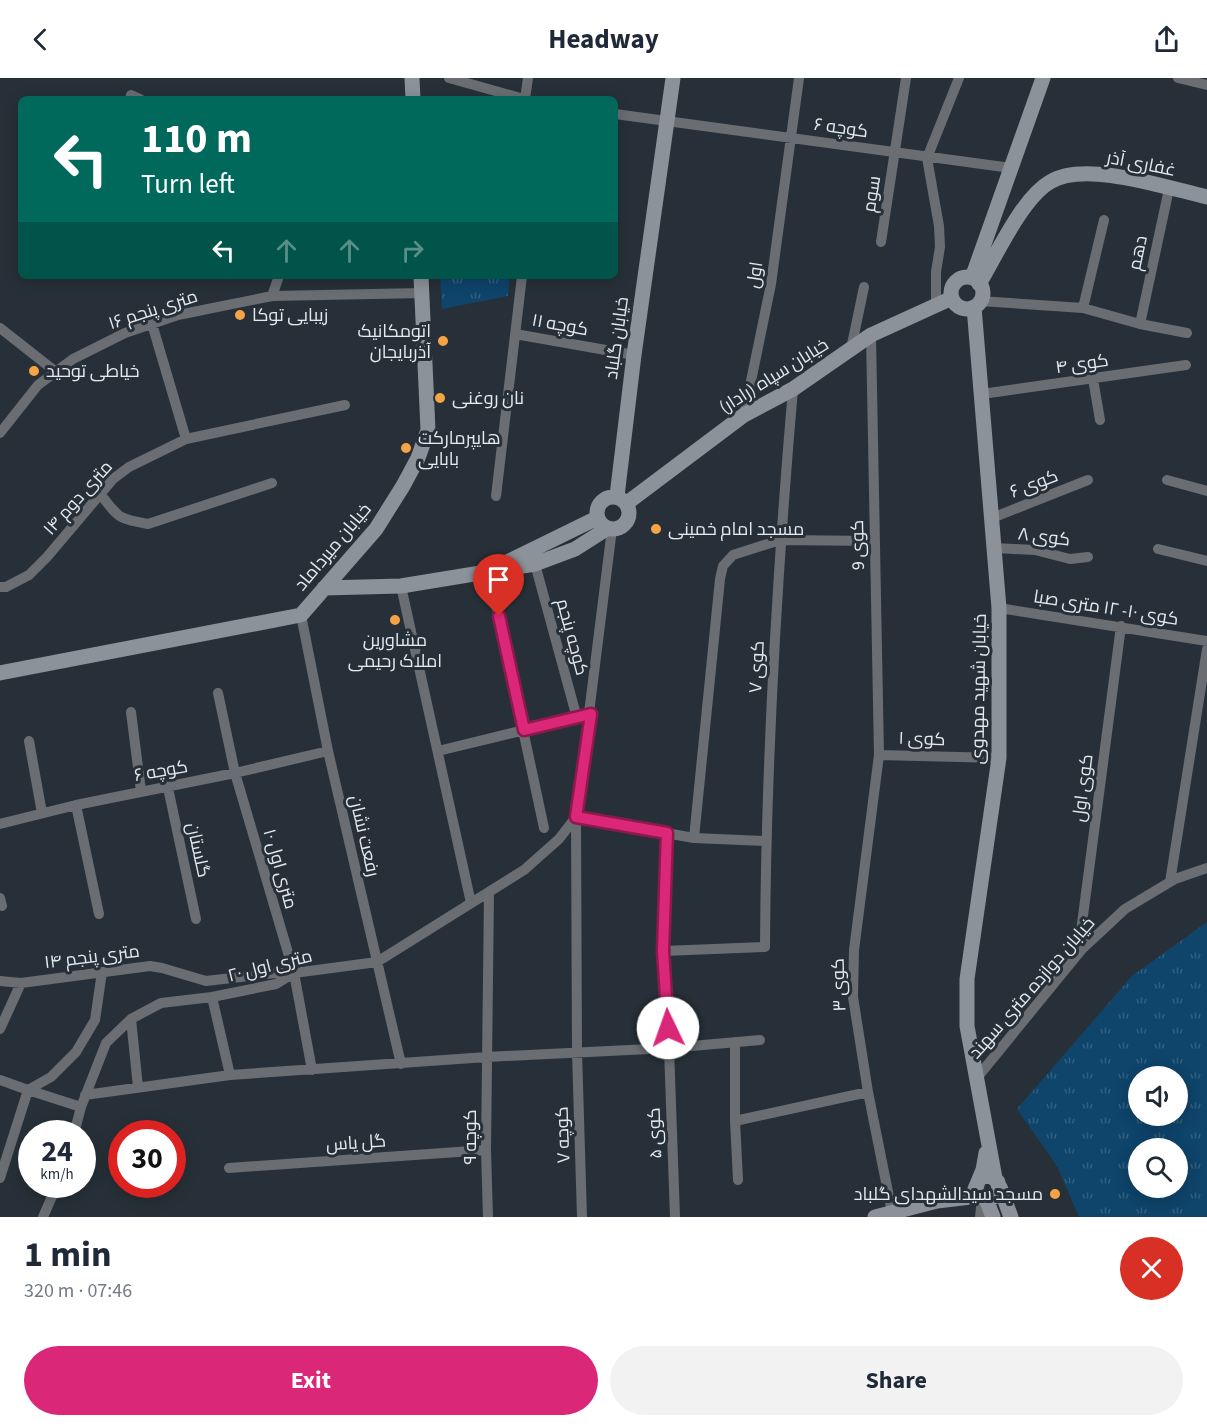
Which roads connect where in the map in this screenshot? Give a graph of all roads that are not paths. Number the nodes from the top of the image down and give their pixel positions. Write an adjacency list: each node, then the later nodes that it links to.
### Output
1 (412, 78): 11 (street)
2 (449, 78): 12 (street)
3 (528, 78): 13 (street)
4 (673, 78): 15 (street, خیابان گلباد)
5 (799, 78): 16 (street, اول)
6 (906, 78): 17 (street, سوم)
7 (959, 78): 18 (street)
8 (1043, 78): 19 (street)
9 (1178, 78): 10 (street)
10 (1207, 85)
11 (413, 96)
12 (513, 96)
13 (525, 96)
14 (618, 114): 15 (street)
15 (667, 121): 16 (street, کوچه ۶); 42 (street, خیابان گلباد)
16 (791, 138): 17 (street, کوچه ۶); 49 (street, اول)
17 (896, 152): 18 (street, کوچه ۶); 23 (street, سوم)
18 (927, 158): 19 (street, کوچه ۶); 32 (street)
19 (1011, 168): 27 (street)
20 (1169, 189): 21 (street, غفاری آذر); 27 (street, غفاری آذر); 36 (street, دهم)
21 (1207, 196)
22 (1104, 220): 34 (street)
23 (881, 242)
24 (278, 279): 30 (street)
25 (421, 279): 29 (street, خیابان میرداماد)
26 (522, 279): 39 (street)
27 (976, 281): 31 (street); 33 (street)
28 (864, 287): 41 (street)
29 (422, 293): 30 (street, ۱۶ متری پنجم); 72 (street, خیابان میرداماد)
30 (272, 296): 35 (street, ۱۶ متری پنجم)
31 (952, 298): 32 (street, خیابان سپاه (رادار)); 33 (street)
32 (936, 304): 40 (street, خیابان سپاه (رادار))
33 (977, 304): 34 (street); 47 (street, خیابان شهید مهدوی)
34 (1083, 308): 36 (street)
35 (152, 324): 44 (street, ۱۶ متری پنجم); 52 (street)
36 (1140, 324): 38 (street)
37 (0, 328): 44 (street)
38 (1187, 333)
39 (515, 334): 42 (street, کوچه ۱۱); 58 (street)
40 (871, 336): 41 (street, خیابان سپاه (رادار)); 63 (street, کوی 9)
41 (852, 349): 46 (street, خیابان سپاه (رادار))
42 (634, 355): 59 (street, خیابان گلباد)
43 (1186, 365): 45 (street, کوی ۴)
44 (56, 372): 51 (street, ۱۶ متری پنجم)
45 (1093, 379): 47 (street, کوی ۴); 50 (street)
46 (793, 389): 49 (street, خیابان سپاه (رادار)); 62 (street, کوی ۷)
47 (982, 394): 60 (street, خیابان شهید مهدوی)
48 (345, 405): 52 (street, ۱۴ متری دوم)
49 (744, 415): 59 (street, خیابان سپاه (رادار))
50 (1100, 420)
51 (0, 433)
52 (186, 439): 57 (street, ۱۴ متری دوم)
53 (1088, 480): 60 (street, کوی ۶)
54 (1167, 480): 56 (street)
55 (272, 483): 57 (street)
56 (1207, 491)
57 (101, 495): 71 (street, ۱۴ متری دوم)
58 (496, 496)
59 (622, 500): 61 (street); 61 (street)
60 (992, 518): 64 (street, خیابان شهید مهدوی)
61 (606, 525): 68 (street); 69 (street); 81 (street)
62 (780, 540): 63 (street); 98 (street); 99 (street, کوی ۷)
63 (875, 541): 87 (street, کوی 9)
64 (995, 548): 66 (street, کوی ۸); 73 (street, خیابان شهید مهدوی)
65 (1158, 549): 67 (street)
66 (1088, 556)
67 (1207, 561)
68 (535, 564): 69 (street); 82 (street, کوچه پنجم)
69 (489, 571): 70 (street); 83 (street)
70 (401, 586): 72 (street); 85 (street)
71 (0, 587)
72 (324, 588): 74 (street, خیابان میرداماد)
73 (999, 608): 75 (street, کوی ۱۰- ۱۲ متری صبا); 88 (street, خیابان شهید مهدوی)
74 (301, 615): 78 (street, خیابان میرداماد); 86 (street, رفعت نشان)
75 (1121, 626): 76 (street, کوی ۱۰- ۱۲ متری صبا); 107 (street, کوی اول)
76 (1207, 641)
77 (1207, 649): 101 (street)
78 (0, 673)
79 (218, 693): 89 (street, ۱۰ متری اول)
80 (131, 711): 91 (street)
81 (591, 714): 82 (street); 94 (street)
82 (577, 718): 83 (street)
83 (524, 730): 85 (street); 96 (street)
84 (29, 741): 93 (street)
85 (438, 751): 103 (street)
86 (328, 752): 89 (street, کوچه ۶); 108 (street, رفعت نشان)
87 (879, 755): 88 (street, کوی ۱); 128 (street, کوی ۳)
88 (999, 758): 124 (street, خیابان شهید مهدوی)
89 (235, 773): 90 (street, کوچه ۶); 110 (street, ۱۰ متری اول)
90 (168, 788): 91 (street, کوچه ۶); 105 (street, گلستان)
91 (141, 791): 92 (street, کوچه ۶)
92 (76, 805): 93 (street, کوچه ۶); 104 (street)
93 (42, 813): 95 (street, کوچه ۶)
94 (576, 817): 97 (street); 102 (street, ۲۰ متری اول); 119 (street, کوچه ۷)
95 (0, 824)
96 (544, 828)
97 (667, 833): 98 (street); 106 (street, کوی ۵)
98 (694, 838): 99 (street)
99 (765, 841): 106 (street, کوی ۷)
100 (1207, 868): 101 (street, خیابان دوازده متری سهند)
101 (1170, 882): 107 (street, خیابان دوازده متری سهند)
102 (489, 892): 103 (street, ۲۰ متری اول); 120 (street, کوچه ۹)
103 (471, 903): 108 (street, ۲۰ متری اول)
104 (99, 914)
105 (196, 919)
106 (663, 951): 118 (street, کوی ۵)
107 (1078, 954): 124 (street, خیابان دوازده متری سهند)
108 (377, 962): 110 (street, ۲۰ متری اول); 121 (street, رفعت نشان)
109 (102, 972): 110 (street, ۱۴ متری پنجم); 112 (street, ۱۴ متری پنجم); 127 (street)
110 (294, 973): 113 (street, ۲۰ متری اول); 122 (street, ۱۰ متری اول)
111 (0, 981): 112 (street, ۱۴ متری پنجم)
112 (21, 983): 115 (street)
113 (212, 997): 114 (street, ۲۰ متری اول); 123 (street)
114 (132, 1019): 126 (street); 129 (street, ۲۰ متری اول)
115 (0, 1029)
116 (760, 1040): 117 (street)
117 (735, 1042): 118 (street); 132 (street)
118 (669, 1048): 119 (street); 143 (street, کوی ۵)
119 (577, 1052): 120 (street); 142 (street, کوچه ۷)
120 (487, 1057): 121 (street); 133 (street, کوچه ۹)
121 (401, 1064): 122 (street)
122 (312, 1070): 123 (street)
123 (230, 1075): 126 (street)
124 (976, 1079): 137 (street, خیابان شهید مهدوی)
125 (0, 1080): 127 (street)
126 (138, 1087): 129 (street)
127 (28, 1090): 130 (street); 135 (street)
128 (868, 1092): 132 (street); 139 (street, کوی ۳)
129 (85, 1095): 130 (street, ۲۰ متری اول)
130 (81, 1107): 131 (street, ۲۰ متری اول)
131 (78, 1120)
132 (735, 1121): 136 (street)
133 (486, 1150): 134 (street, گل یاس); 141 (street, کوچه ۹)
134 (228, 1168)
135 (0, 1178)
136 (738, 1180)
137 (986, 1188): 139 (street); 145 (street); 146 (street); 147 (street)
138 (51, 1198): 140 (street)
139 (893, 1215): 144 (street)
140 (43, 1217)
141 (488, 1217)
142 (582, 1217)
143 (675, 1217)
144 (874, 1217)
145 (980, 1217)
146 (993, 1217)
147 (1011, 1217)

